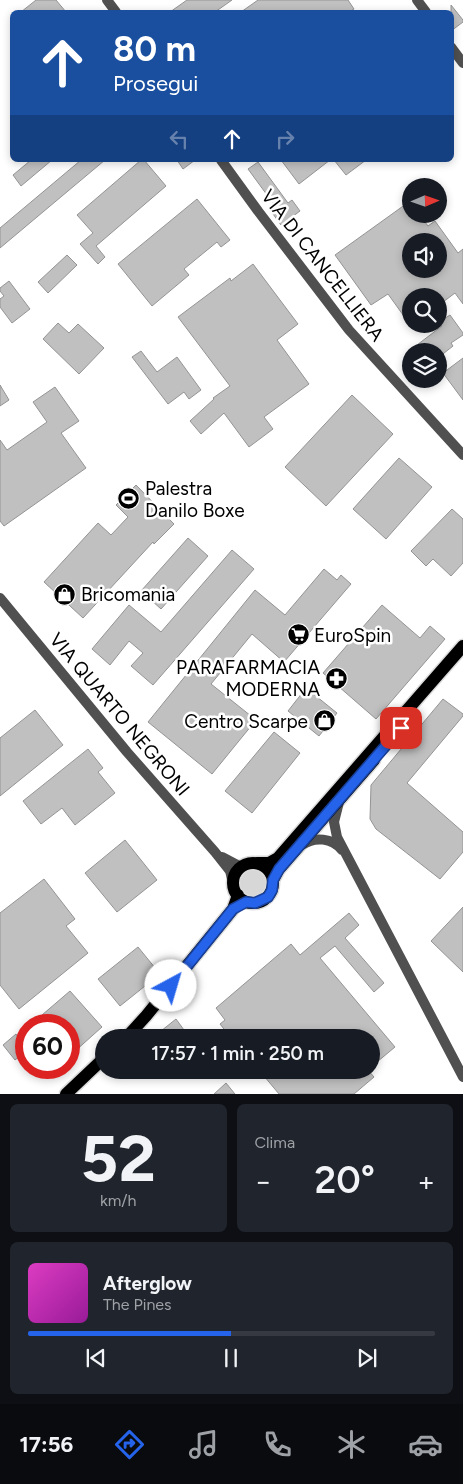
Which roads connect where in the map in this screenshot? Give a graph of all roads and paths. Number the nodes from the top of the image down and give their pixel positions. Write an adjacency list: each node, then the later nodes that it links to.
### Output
1 (454, 51): 2 (street)
2 (463, 63)
3 (222, 162): 4 (street, VIA DI CANCELLIERA)
4 (463, 455)
5 (0, 598): 10 (street, VIA QUARTO NEGRONI)
6 (463, 646): 12 (main road)
7 (463, 657): 8 (main road)
8 (339, 801): 9 (main road); 11 (street)
9 (299, 847): 11 (street); 14 (main road)
10 (215, 852): 13 (street, VIA QUARTO NEGRONI); 15 (street, VIA QUARTO NEGRONI)
11 (345, 854): 18 (street)
12 (257, 863): 13 (main road); 14 (main road)
13 (241, 867): 15 (main road)
14 (273, 880): 15 (main road)
15 (239, 894): 16 (main road)
16 (134, 1029)
17 (95, 1067): 19 (main road)
18 (463, 1077)
19 (66, 1094)

